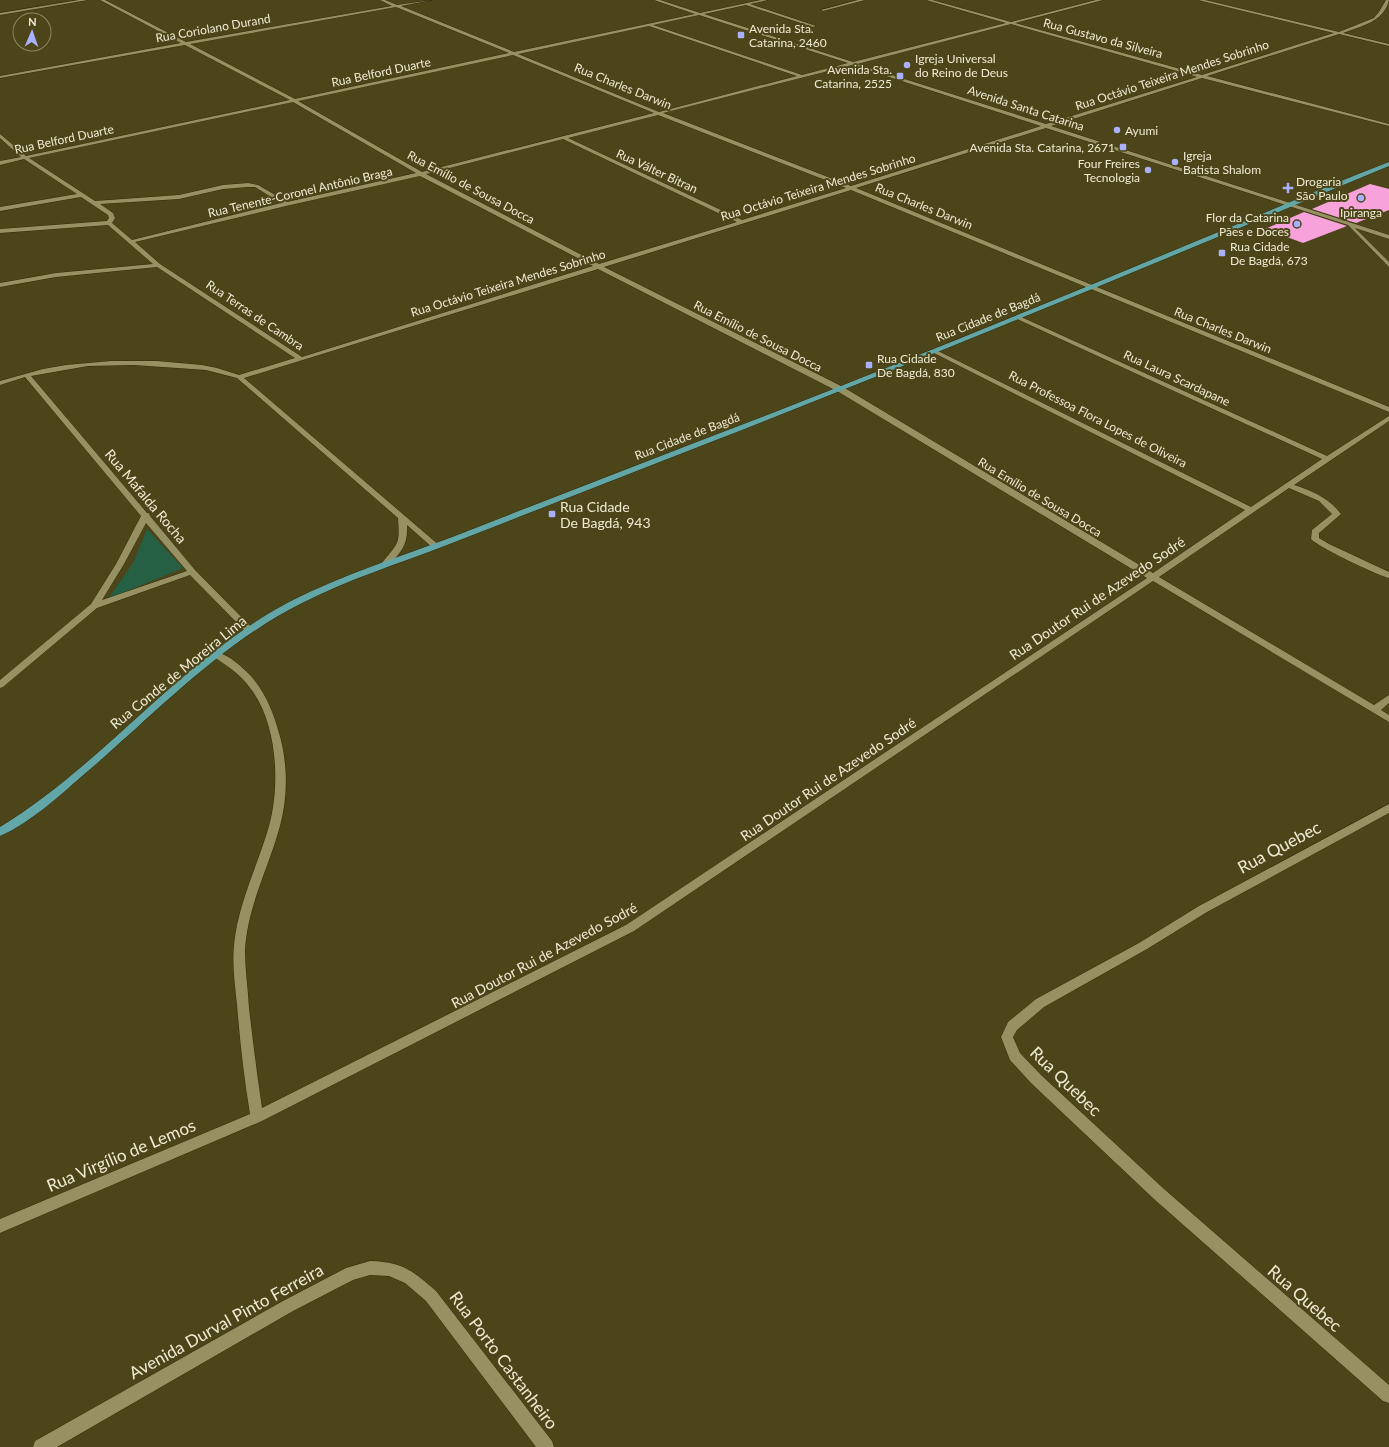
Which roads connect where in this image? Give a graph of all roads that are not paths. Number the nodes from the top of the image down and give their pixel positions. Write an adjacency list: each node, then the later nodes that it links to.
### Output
1 (86, 0): 17 (street)
2 (102, 0): 23 (street, Rua Emílio de Sousa Docca)
3 (382, 0): 15 (street, Rua Charles Darwin)
4 (430, 0): 15 (street, Rua Coriolano Durand)
5 (656, 0): 13 (street, Avenida Santa Catarina)
6 (675, 0): 13 (street)
7 (766, 0): 14 (street, Rua Belford Duarte)
8 (863, 0): 16 (street)
9 (928, 0): 19 (street, Rua Gustavo da Silveira)
10 (1101, 0): 19 (street, Rua Tenente-Coronel Antônio Braga)
11 (1200, 0): 22 (street)
12 (1388, 0): 22 (street, Rua Octávio Teixeira Mendes Sobrinho)
13 (664, 2): 18 (street, Avenida Santa Catarina)
14 (746, 4): 18 (street, Rua Belford Duarte); 21 (street)
15 (397, 6): 23 (street, Rua Coriolano Durand); 25 (street, Rua Charles Darwin)
16 (823, 10)
17 (0, 14)
18 (700, 14): 20 (street, Rua Belford Duarte); 26 (street, Avenida Santa Catarina)
19 (1010, 24): 26 (street, Rua Tenente-Coronel Antônio Braga); 28 (street, Rua Gustavo da Silveira)
20 (649, 25): 25 (street, Rua Belford Duarte); 27 (street)
21 (814, 26)
22 (1339, 34): 24 (street); 28 (street, Rua Octávio Teixeira Mendes Sobrinho)
23 (186, 42): 29 (street, Rua Coriolano Durand); 30 (street, Rua Emílio de Sousa Docca)
24 (1389, 45)
25 (514, 53): 30 (street, Rua Belford Duarte); 31 (street, Rua Charles Darwin)
26 (852, 63): 27 (street, Rua Tenente-Coronel Antônio Braga); 33 (street, Avenida Santa Catarina)
27 (801, 76): 31 (street, Rua Tenente-Coronel Antônio Braga)
28 (1204, 76): 32 (street, Rua Gustavo da Silveira); 33 (street, Rua Octávio Teixeira Mendes Sobrinho)
29 (0, 77)
30 (295, 101): 36 (street, Rua Belford Duarte); 39 (street, Rua Emílio de Sousa Docca)
31 (658, 113): 35 (street, Rua Tenente-Coronel Antônio Braga); 40 (street, Rua Charles Darwin)
32 (1389, 125)
33 (1048, 127): 40 (street, Rua Octávio Teixeira Mendes Sobrinho); 44 (street, Avenida Santa Catarina)
34 (0, 135): 36 (street)
35 (564, 138): 39 (street, Rua Tenente-Coronel Antônio Braga); 46 (street, Rua Válter Bitran)
36 (25, 158): 37 (street, Rua Belford Duarte); 41 (street)
37 (0, 163)
38 (1389, 164): 44 (main road, Rua Cidade de Bagdá)
39 (421, 174): 43 (street, Rua Tenente-Coronel Antônio Braga); 54 (street, Rua Emílio de Sousa Docca)
40 (851, 188): 46 (street, Rua Octávio Teixeira Mendes Sobrinho); 56 (street, Rua Charles Darwin)
41 (82, 196): 42 (street); 45 (street)
42 (94, 203): 43 (street); 47 (street)
43 (286, 204): 51 (street, Rua Tenente-Coronel Antônio Braga)
44 (1289, 205): 48 (street, Avenida Santa Catarina); 56 (main road, Rua Cidade de Bagdá)
45 (0, 209)
46 (742, 222): 54 (street, Rua Octávio Teixeira Mendes Sobrinho)
47 (109, 223): 49 (street); 51 (street, Rua Terras de Cambra)
48 (1348, 224): 50 (street, Avenida Santa Catarina); 53 (street)
49 (0, 231)
50 (1389, 237)
51 (130, 242): 52 (street, Rua Terras de Cambra)
52 (158, 265): 55 (street); 59 (street, Rua Terras de Cambra)
53 (1389, 265)
54 (598, 267): 59 (street, Rua Octávio Teixeira Mendes Sobrinho); 63 (street, Rua Emílio de Sousa Docca)
55 (0, 285)
56 (1092, 287): 57 (main road, Rua Cidade de Bagdá); 64 (street, Rua Charles Darwin)
57 (1017, 317): 58 (main road, Rua Cidade de Bagdá); 66 (street, Rua Laura Scardapane)
58 (934, 351): 63 (main road, Rua Cidade de Bagdá); 68 (street, Rua Professoa Flora Lopes de Oliveira)
59 (301, 359): 61 (street, Rua Terras de Cambra)
60 (27, 375): 61 (street); 62 (street); 69 (street, Rua Mafalda Rocha)
61 (238, 378): 70 (street)
62 (0, 383)
63 (840, 389): 71 (main road, Rua Cidade de Bagdá); 75 (street, Rua Emílio de Sousa Docca)
64 (1389, 410)
65 (1389, 418): 66 (street, Rua Doutor Rui de Azevedo Sodré)
66 (1328, 459): 67 (street, Rua Doutor Rui de Azevedo Sodré)
67 (1288, 485): 68 (street, Rua Doutor Rui de Azevedo Sodré); 74 (street)
68 (1251, 510): 75 (street, Rua Doutor Rui de Azevedo Sodré)
69 (146, 515): 73 (street, Rua Mafalda Rocha); 76 (street)
70 (402, 517): 71 (street); 72 (street)
71 (436, 546): 72 (main road, Rua Conde de Moreira Lima)
72 (386, 563): 77 (main road, Rua Conde de Moreira Lima)
73 (192, 572): 76 (street); 77 (street, Rua Mafalda Rocha)
74 (1389, 576)
75 (1154, 577): 81 (street, Rua Emílio de Sousa Docca); 85 (street, Rua Doutor Rui de Azevedo Sodré)
76 (94, 606): 79 (street)
77 (249, 630): 78 (main road, Rua Conde de Moreira Lima)
78 (217, 655): 84 (main road, Rua Conde de Moreira Lima); 85 (street)
79 (0, 685)
80 (1389, 698): 81 (street)
81 (1374, 710): 82 (street, Rua Emílio de Sousa Docca)
82 (1389, 719)
83 (1389, 808): 88 (street, Rua Quebec)
84 (0, 832)
85 (256, 1118): 86 (street, Rua Virgílio de Lemos)
86 (0, 1226)
87 (432, 1296): 89 (street, Avenida Durval Pinto Ferreira); 90 (street, Rua Porto Castanheiro)
88 (1389, 1395)
89 (41, 1447)
90 (546, 1447)

